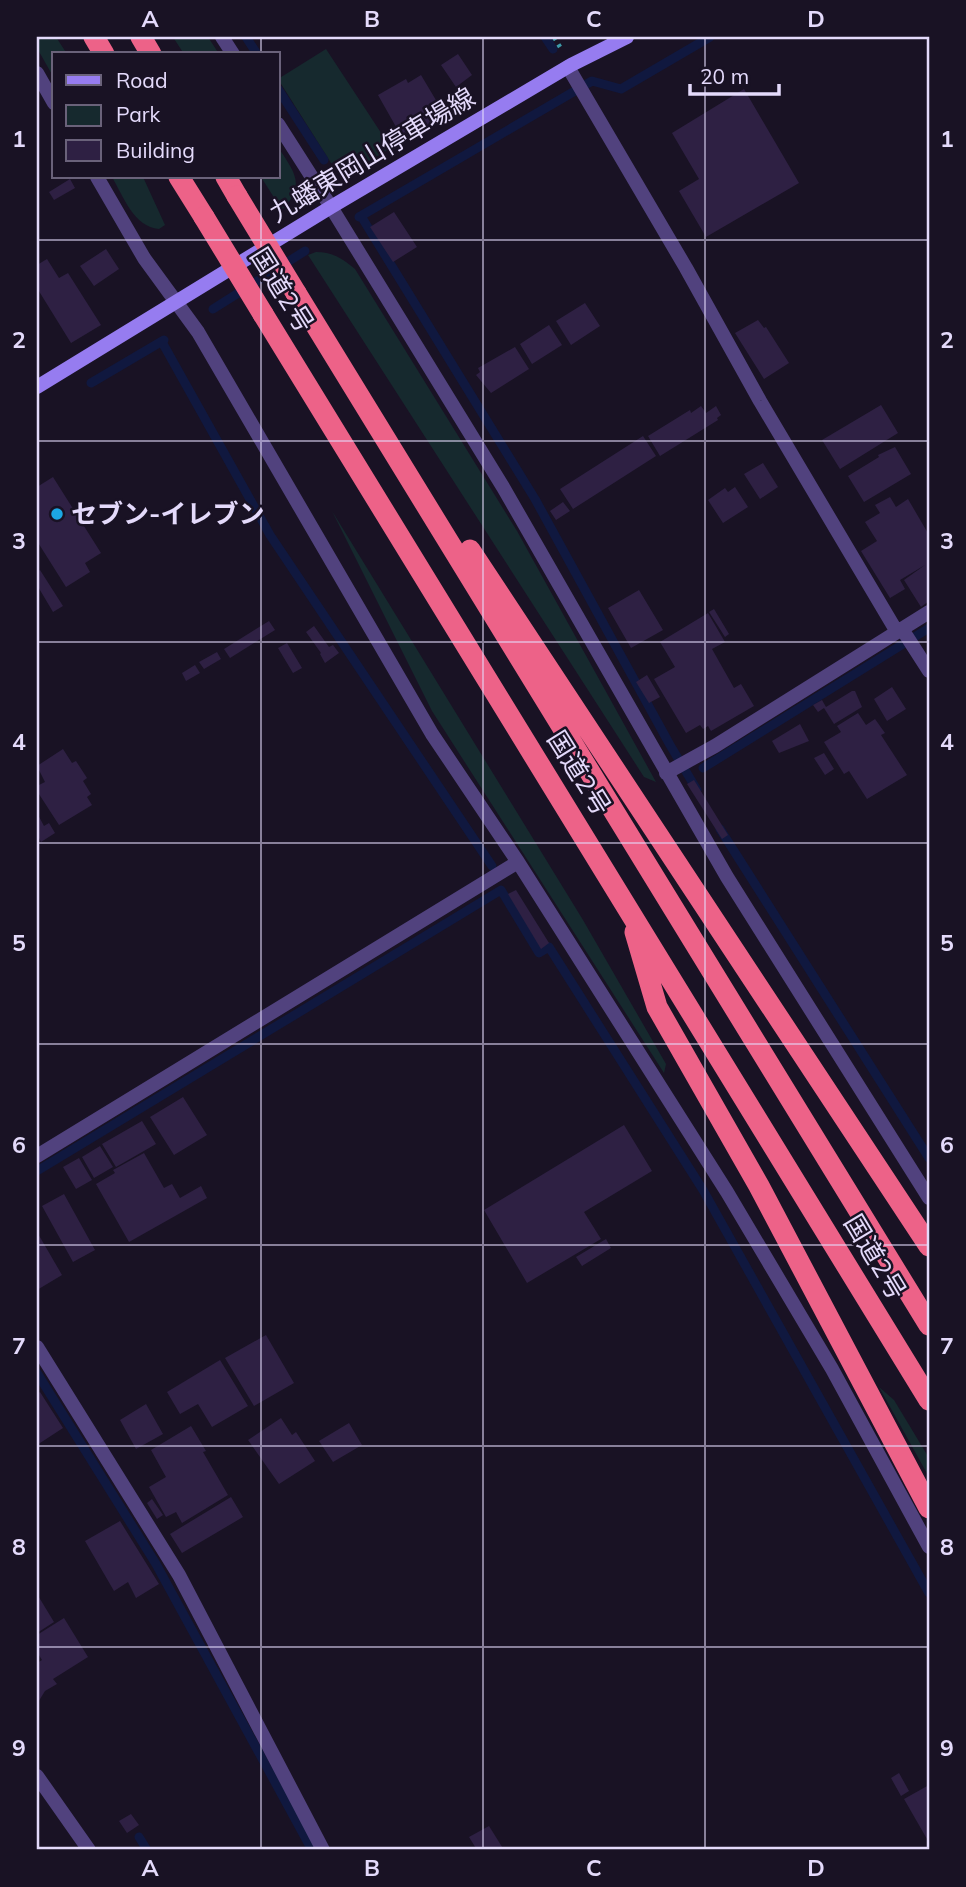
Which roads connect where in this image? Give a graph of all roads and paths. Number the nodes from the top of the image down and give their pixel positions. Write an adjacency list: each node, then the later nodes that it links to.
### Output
1 (93, 37): 4 (highway)
2 (222, 37): 5 (street)
3 (627, 37): 6 (main road, 九蟠東岡山停車場線)
4 (103, 52)
5 (232, 52)
6 (571, 72): 13 (main road, 九蟠東岡山停車場線); 18 (street)
7 (37, 73): 8 (street)
8 (52, 99)
9 (280, 127): 13 (street)
10 (98, 178): 15 (street)
11 (180, 178): 22 (highway, 国道2号, bridge)
12 (227, 178): 14 (highway, 国道2号, bridge)
13 (331, 207): 15 (main road, 九蟠東岡山停車場線); 20 (street)
14 (296, 293): 25 (highway); 26 (highway, 国道2号)
15 (176, 303): 16 (main road, 九蟠東岡山停車場線); 21 (street)
16 (37, 387)
17 (929, 612): 18 (street)
18 (904, 635): 19 (street); 20 (street)
19 (929, 671)
20 (676, 767): 24 (street)
21 (518, 862): 23 (street); 30 (street)
22 (626, 904): 28 (highway, 国道2号); 29 (highway)
23 (37, 1156)
24 (929, 1198)
25 (929, 1246)
26 (929, 1325)
27 (37, 1348): 33 (street)
28 (929, 1400)
29 (929, 1508)
30 (929, 1547)
31 (37, 1776): 32 (street)
32 (89, 1850)
33 (323, 1850)

